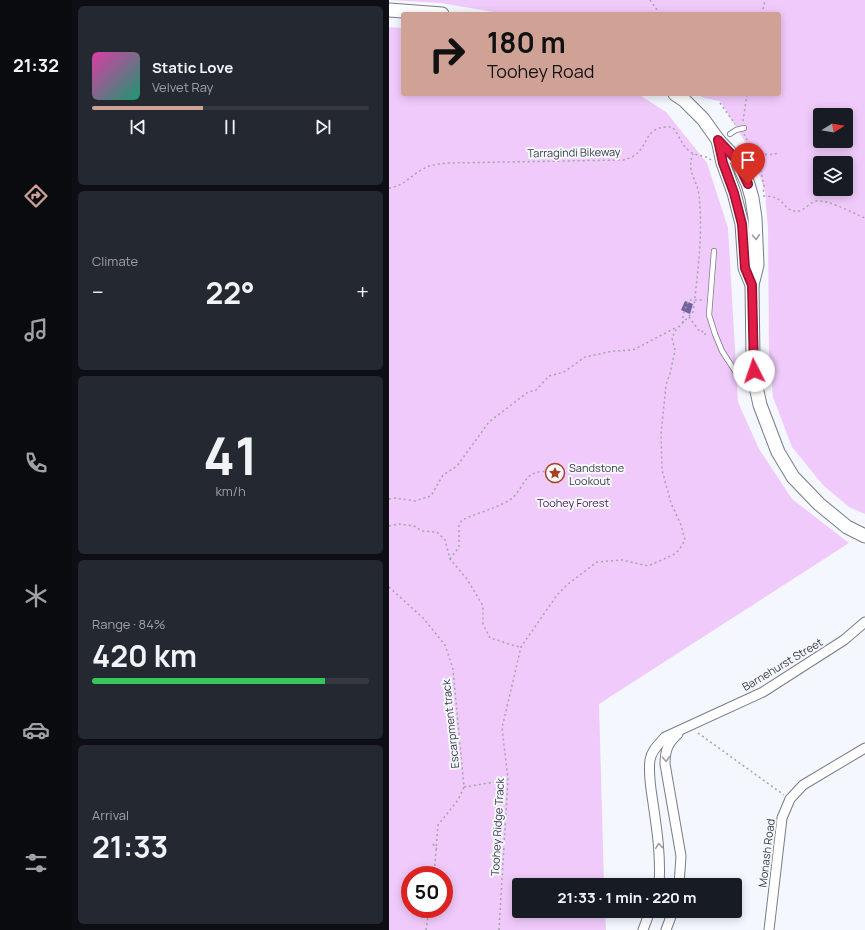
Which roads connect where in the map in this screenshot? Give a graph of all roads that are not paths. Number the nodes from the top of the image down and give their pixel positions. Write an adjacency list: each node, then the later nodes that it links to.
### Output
1 (389, 10): 2 (main road)
2 (416, 12)
3 (678, 96): 7 (main road)
4 (744, 128): 5 (lane)
5 (729, 134)
6 (714, 251): 7 (lane)
7 (755, 382): 8 (main road)
8 (865, 536)
9 (865, 622): 10 (street, Barnehurst Street)
10 (685, 728): 12 (street, Barnehurst Street, one-way to 10); 13 (street, Barnehurst Street, one-way to 13)
11 (865, 748): 18 (street, Monash Road)
12 (659, 878)
13 (679, 878)
14 (647, 918): 16 (street)
15 (670, 918): 17 (street)
16 (643, 930)
17 (666, 930)
18 (769, 930)

